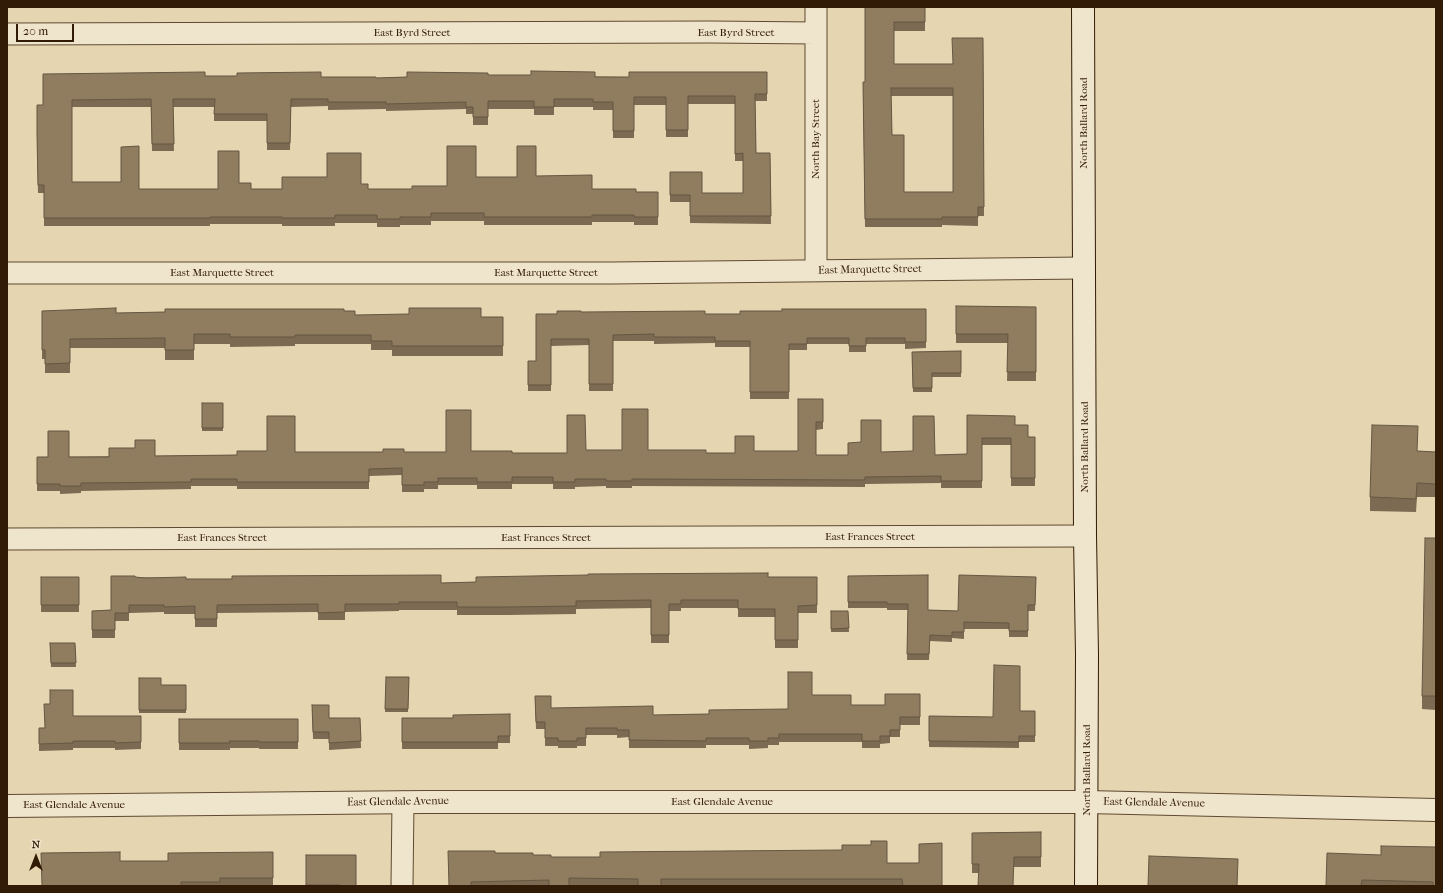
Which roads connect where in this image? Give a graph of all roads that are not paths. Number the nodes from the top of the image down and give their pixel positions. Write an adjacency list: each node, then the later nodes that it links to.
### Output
1 (816, 7): 4 (street, North Bay Street)
2 (1083, 7): 5 (street, North Ballard Road)
3 (7, 34): 4 (street, East Byrd Street)
4 (816, 34): 6 (street, North Bay Street)
5 (1084, 268): 6 (street, East Marquette Street); 8 (street, North Ballard Road)
6 (816, 271): 7 (street, East Marquette Street)
7 (7, 273)
8 (1085, 536): 9 (street, East Frances Street); 11 (street, North Ballard Road)
9 (7, 538)
10 (403, 802): 11 (street, East Glendale Avenue); 12 (street, East Glendale Avenue); 14 (street)
11 (1087, 802): 13 (street, East Glendale Avenue); 15 (street, North Ballard Road)
12 (7, 806)
13 (1436, 810)
14 (402, 886)
15 (1086, 886)

